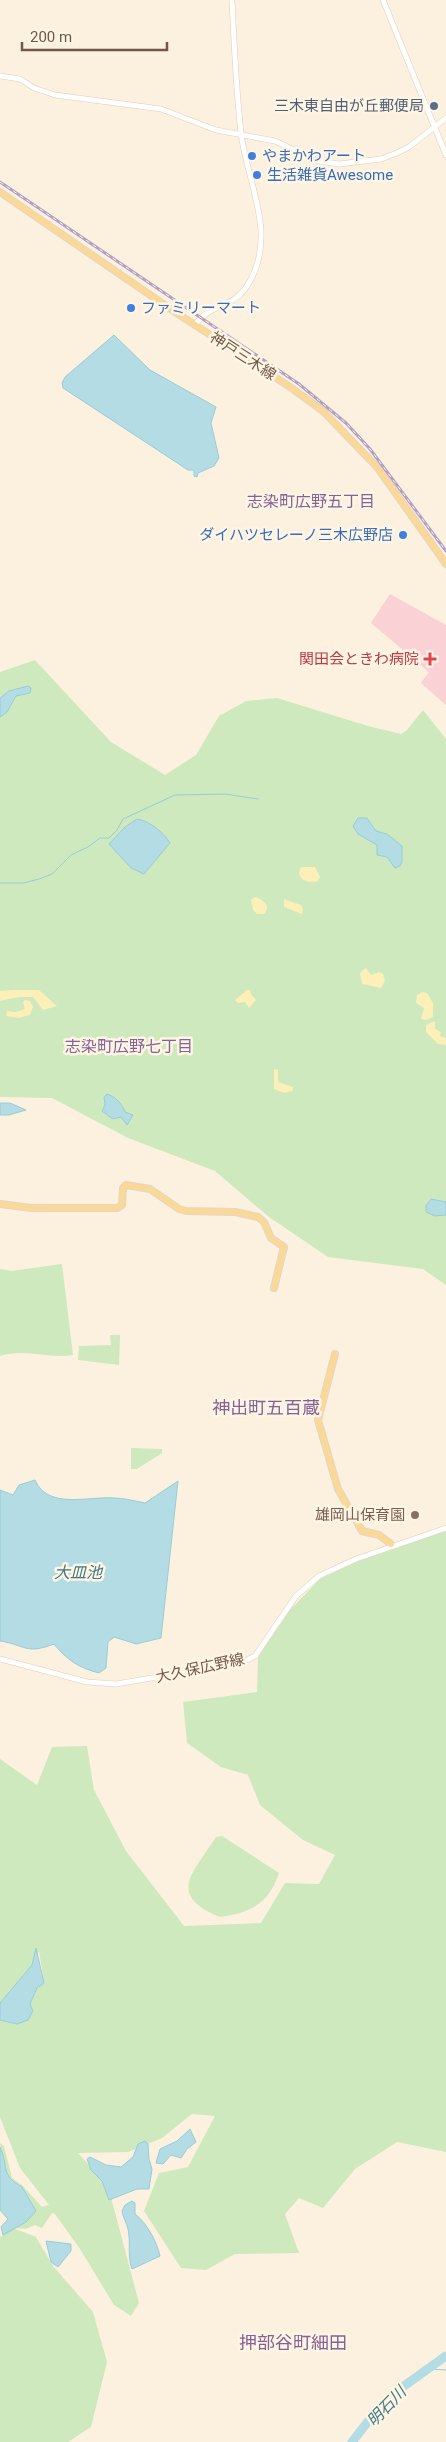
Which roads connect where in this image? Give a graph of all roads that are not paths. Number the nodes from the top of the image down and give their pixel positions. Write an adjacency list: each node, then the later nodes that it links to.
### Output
1 (232, 0): 6 (street)
2 (383, 0): 5 (street)
3 (0, 76): 6 (street)
4 (446, 118): 5 (street)
5 (434, 127): 6 (street); 7 (street)
6 (242, 136): 9 (street)
7 (446, 154)
8 (0, 192): 9 (main road, 神戸三木線)
9 (195, 324): 10 (main road, 神戸三木線)
10 (446, 564)
11 (0, 1204): 12 (main road)
12 (274, 1288)
13 (335, 1354): 15 (main road)
14 (446, 1528): 16 (street, 大久保広野線)
15 (391, 1544)
16 (0, 1659)

